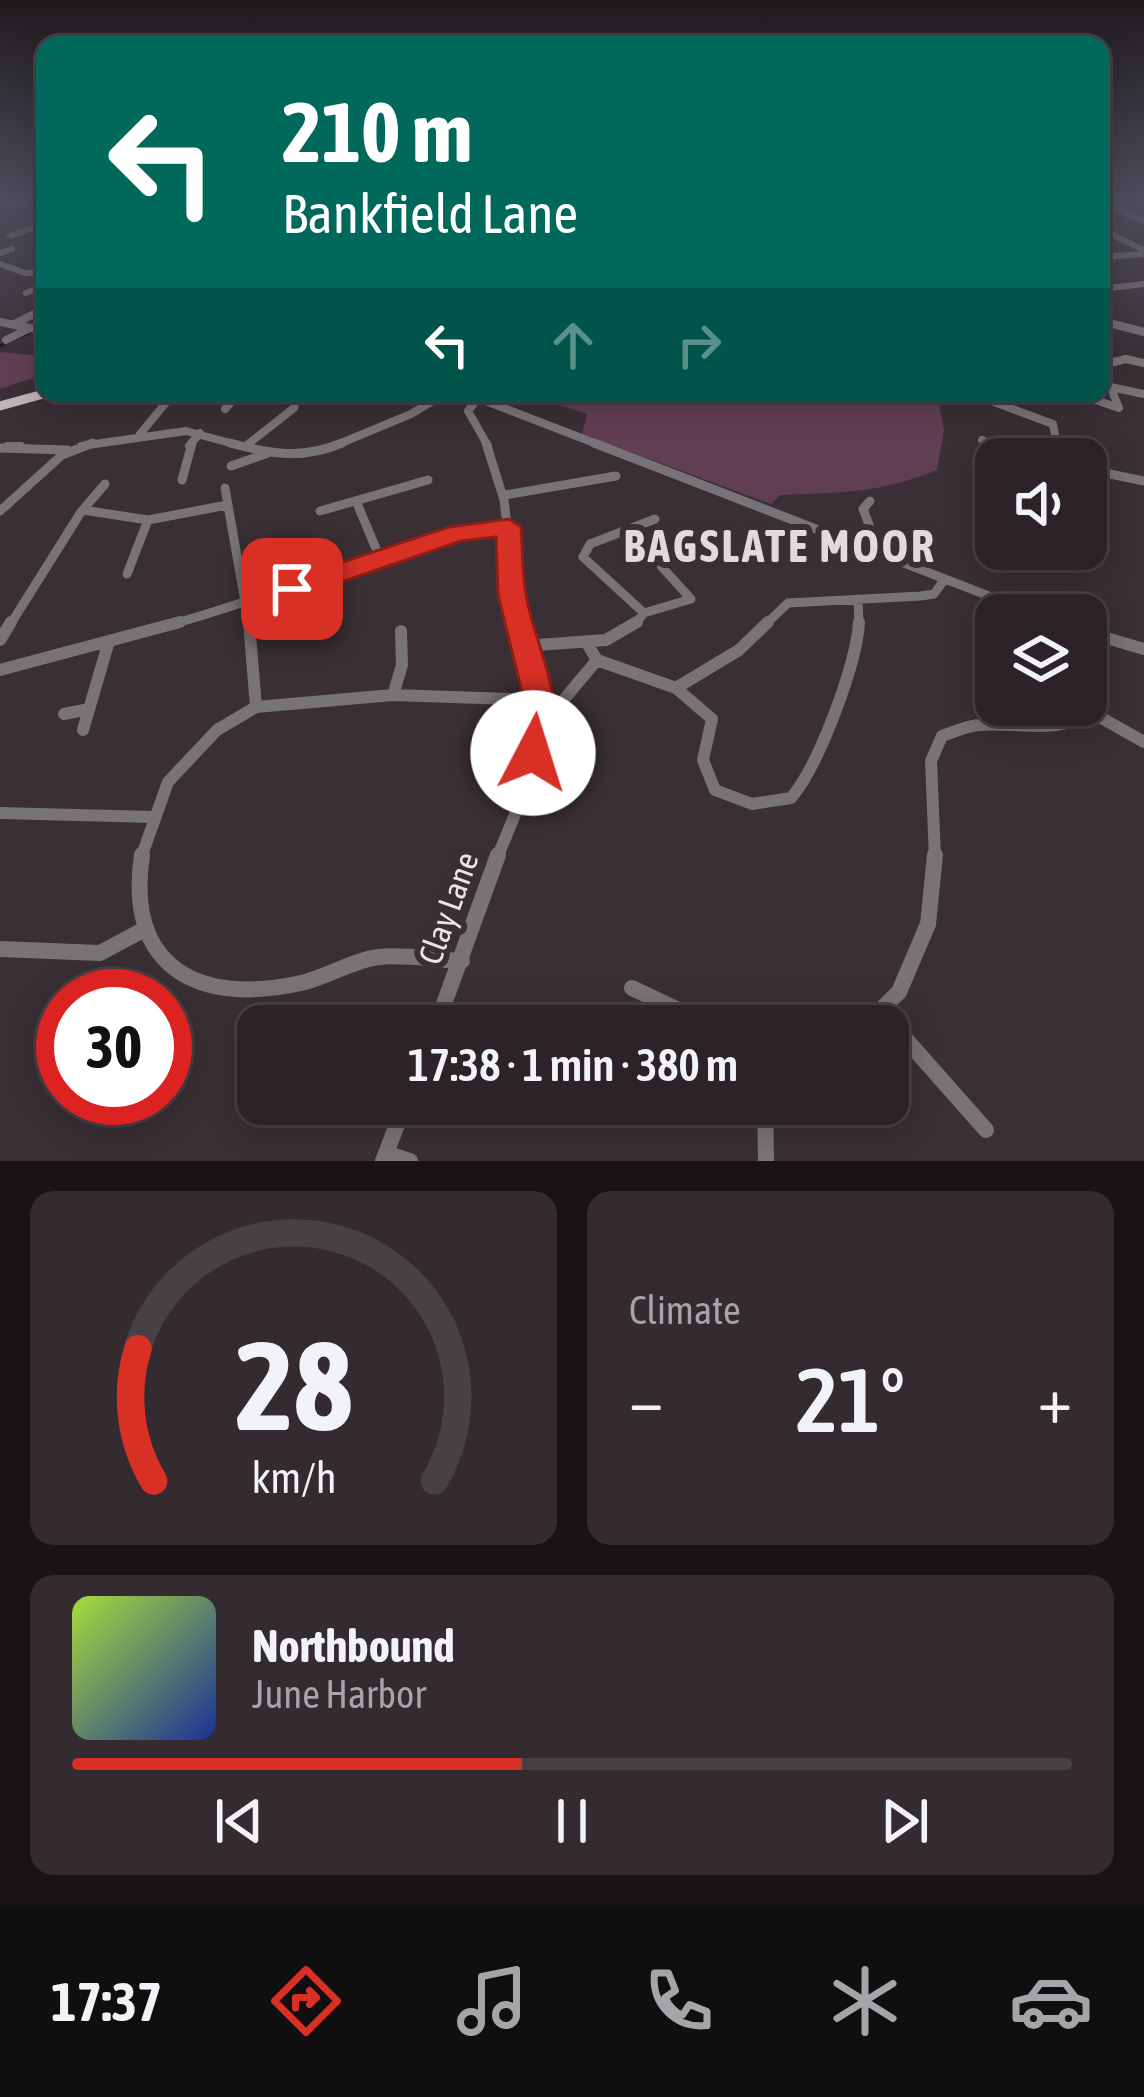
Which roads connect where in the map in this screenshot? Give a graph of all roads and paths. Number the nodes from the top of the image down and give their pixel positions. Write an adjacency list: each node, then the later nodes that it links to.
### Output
1 (0, 264): 2 (street)
2 (36, 272)
3 (1144, 284): 4 (street)
4 (1110, 288)
5 (36, 289): 6 (street)
6 (26, 293)
7 (36, 313): 10 (street)
8 (0, 322): 10 (street)
9 (1110, 323): 13 (street)
10 (14, 324): 11 (street)
11 (36, 329)
12 (36, 330): 14 (street)
13 (1144, 332)
14 (9, 338)
15 (1110, 363): 16 (street)
16 (1144, 364)
17 (1110, 388): 20 (street)
18 (1110, 392): 29 (street)
19 (36, 394): 30 (main road)
20 (1144, 394)
21 (36, 395): 30 (main road)
22 (167, 402): 33 (street)
23 (232, 402): 31 (street)
24 (296, 402): 35 (street)
25 (428, 402): 38 (street)
26 (475, 402): 47 (street, Clay Lane)
27 (485, 402): 57 (street)
28 (986, 402): 34 (street)
29 (1101, 402)
30 (0, 407)
31 (225, 410)
32 (200, 433): 33 (street); 35 (street); 42 (street)
33 (140, 434): 37 (street)
34 (1055, 438)
35 (247, 446): 38 (street)
36 (0, 448): 37 (street)
37 (69, 450): 52 (street)
38 (268, 453): 39 (street)
39 (231, 466)
40 (1107, 473): 44 (street)
41 (616, 476): 47 (street)
42 (182, 480)
43 (428, 480): 48 (street)
44 (1144, 481)
45 (105, 484): 51 (street)
46 (225, 488): 50 (street)
47 (505, 495): 56 (street, Clay Lane)
48 (356, 501): 53 (street); 58 (street)
49 (869, 501): 57 (street)
50 (227, 505): 55 (street); 64 (street)
51 (83, 510): 55 (street); 68 (street)
52 (0, 511)
53 (320, 511)
54 (655, 519): 65 (street)
55 (148, 520): 60 (street)
56 (509, 527): 58 (street); 71 (street, Clay Lane)
57 (867, 548): 61 (street)
58 (380, 558): 64 (street)
59 (661, 566): 65 (street)
60 (127, 574)
61 (944, 580): 62 (street); 63 (street)
62 (982, 594)
63 (858, 599): 75 (street); 75 (street)
64 (248, 604): 69 (street); 78 (street)
65 (644, 613): 70 (street)
66 (401, 632): 76 (street)
67 (1107, 639): 72 (street)
68 (0, 640)
69 (109, 641): 74 (street); 79 (street)
70 (588, 645): 71 (street); 73 (street)
71 (524, 646): 77 (street, Clay Lane)
72 (1144, 650)
73 (597, 660): 75 (street); 81 (street)
74 (0, 670)
75 (676, 688)
76 (393, 695): 77 (street); 78 (street)
77 (540, 700): 81 (street, Clay Lane)
78 (256, 707): 87 (street)
79 (89, 710): 80 (street); 84 (street)
80 (64, 714)
81 (540, 720): 90 (street, Clay Lane)
82 (1107, 721): 85 (street)
83 (975, 725): 94 (street)
84 (83, 730)
85 (1144, 742)
86 (0, 813): 87 (street)
87 (153, 817): 88 (street)
88 (143, 930): 89 (street); 90 (street)
89 (0, 950)
90 (462, 961): 92 (street, Clay Lane)
91 (632, 988): 93 (street)
92 (444, 1005)
93 (668, 1005)
94 (885, 1005)
95 (909, 1043): 98 (street)
96 (397, 1125): 99 (street)
97 (765, 1125): 101 (street)
98 (986, 1130)
99 (384, 1157): 100 (street)
100 (410, 1161)
101 (766, 1161)

